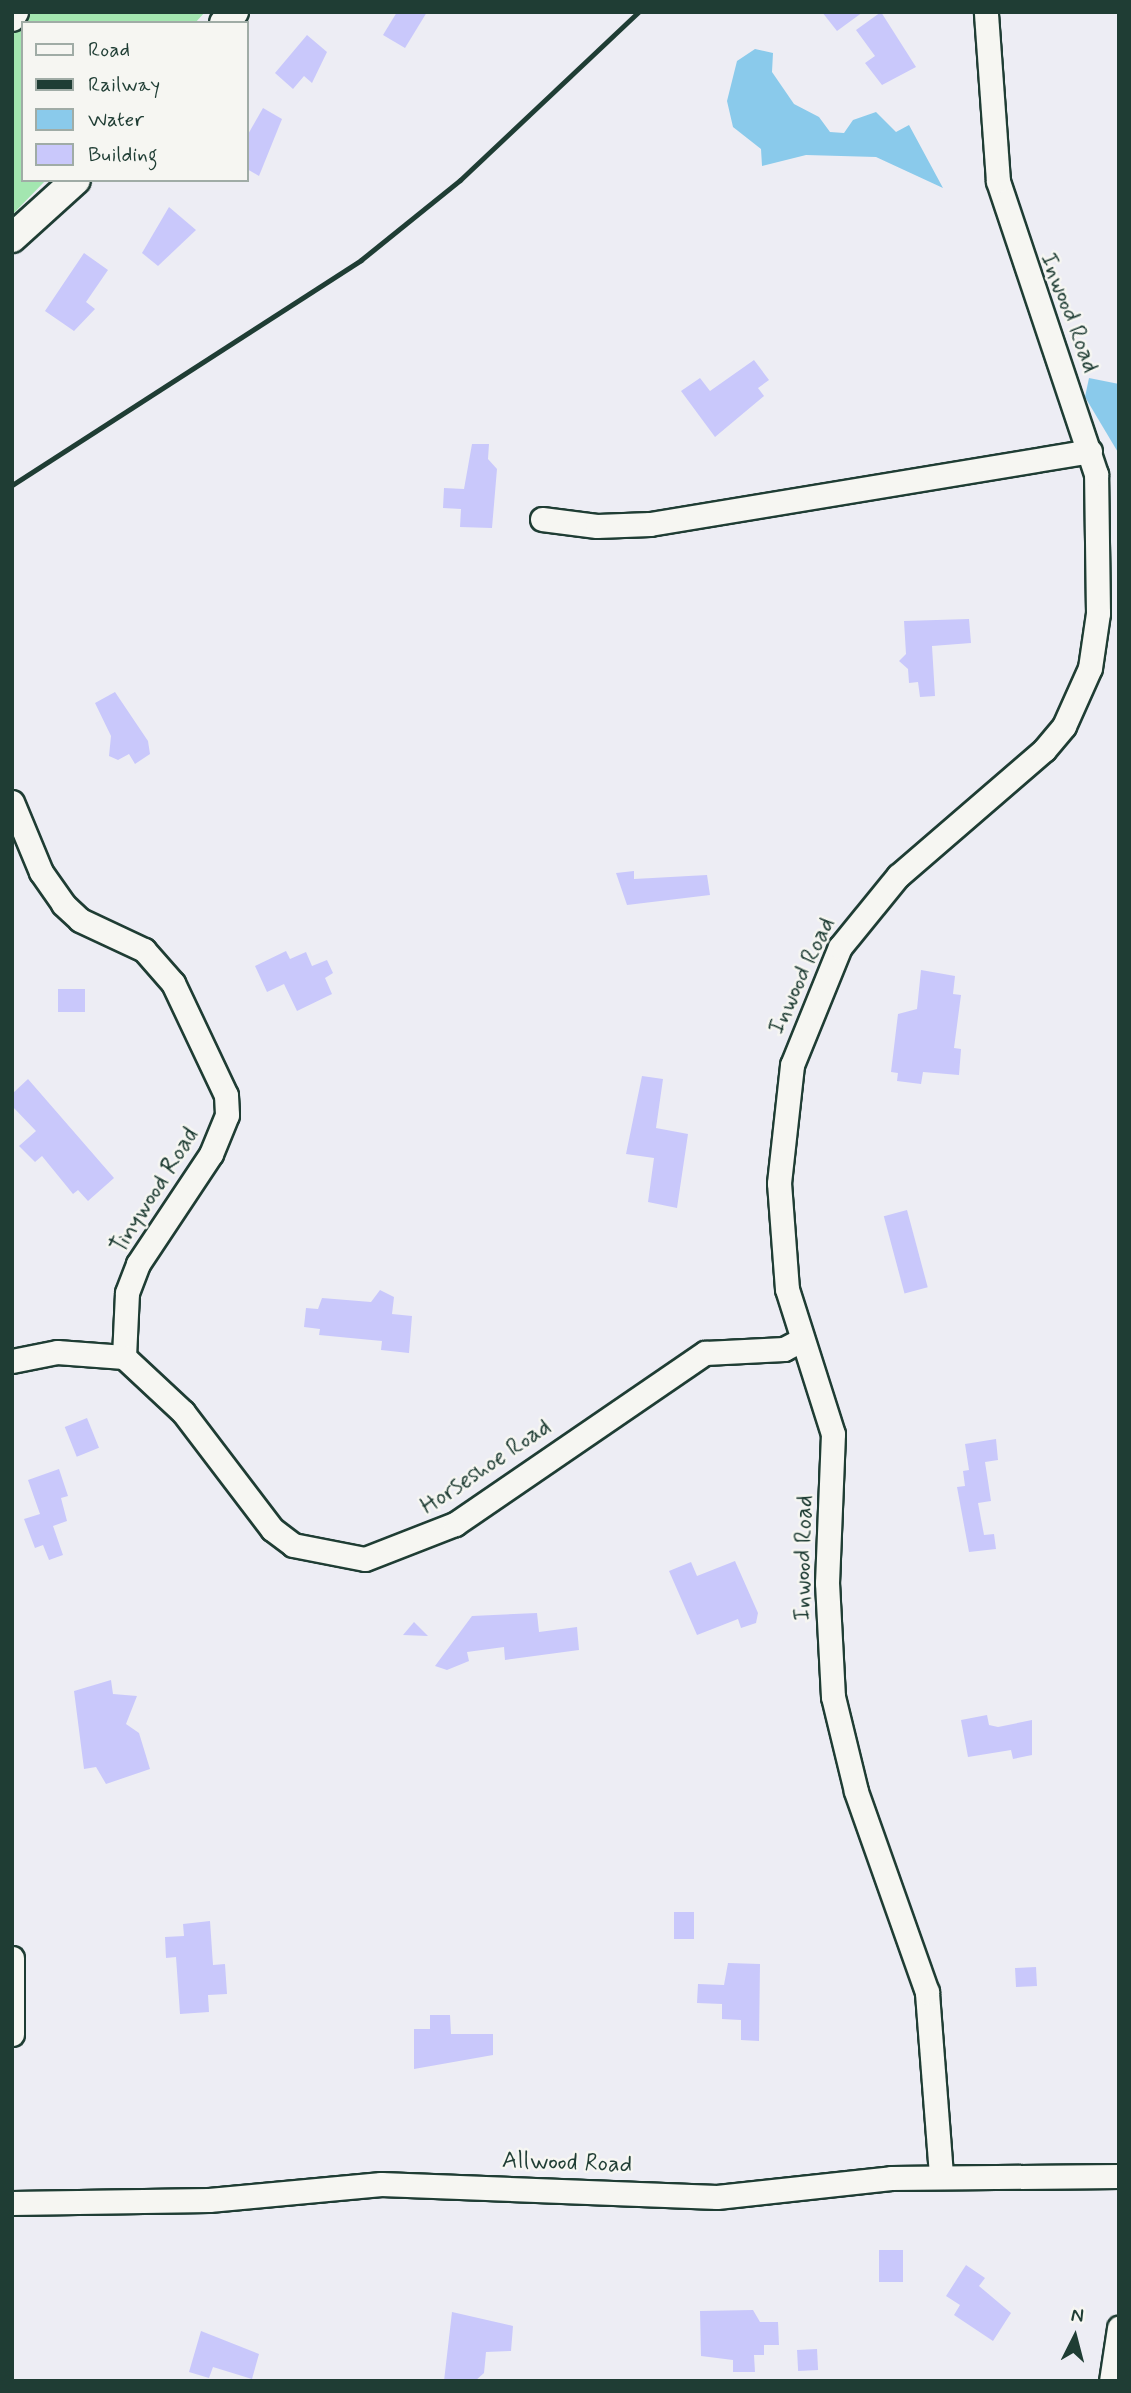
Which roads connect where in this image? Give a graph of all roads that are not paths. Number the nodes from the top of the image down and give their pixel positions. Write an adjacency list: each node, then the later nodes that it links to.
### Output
1 (16, 12): 3 (street)
2 (986, 12): 6 (street, Inwood Road)
3 (12, 19)
4 (74, 182): 5 (main road)
5 (12, 238)
6 (1090, 451): 7 (street); 9 (street, Inwood Road)
7 (542, 519)
8 (12, 802): 10 (street, Tinywood Road)
9 (801, 1340): 10 (street, Horseshoe Road); 14 (street, Inwood Road)
10 (124, 1357): 11 (street)
11 (12, 1362)
12 (12, 1958): 13 (street)
13 (12, 2034)
14 (941, 2175): 15 (street, Allwood Road); 16 (street, Allwood Road)
15 (1119, 2176)
16 (12, 2203)
17 (1119, 2328): 18 (street)
18 (1111, 2381)

